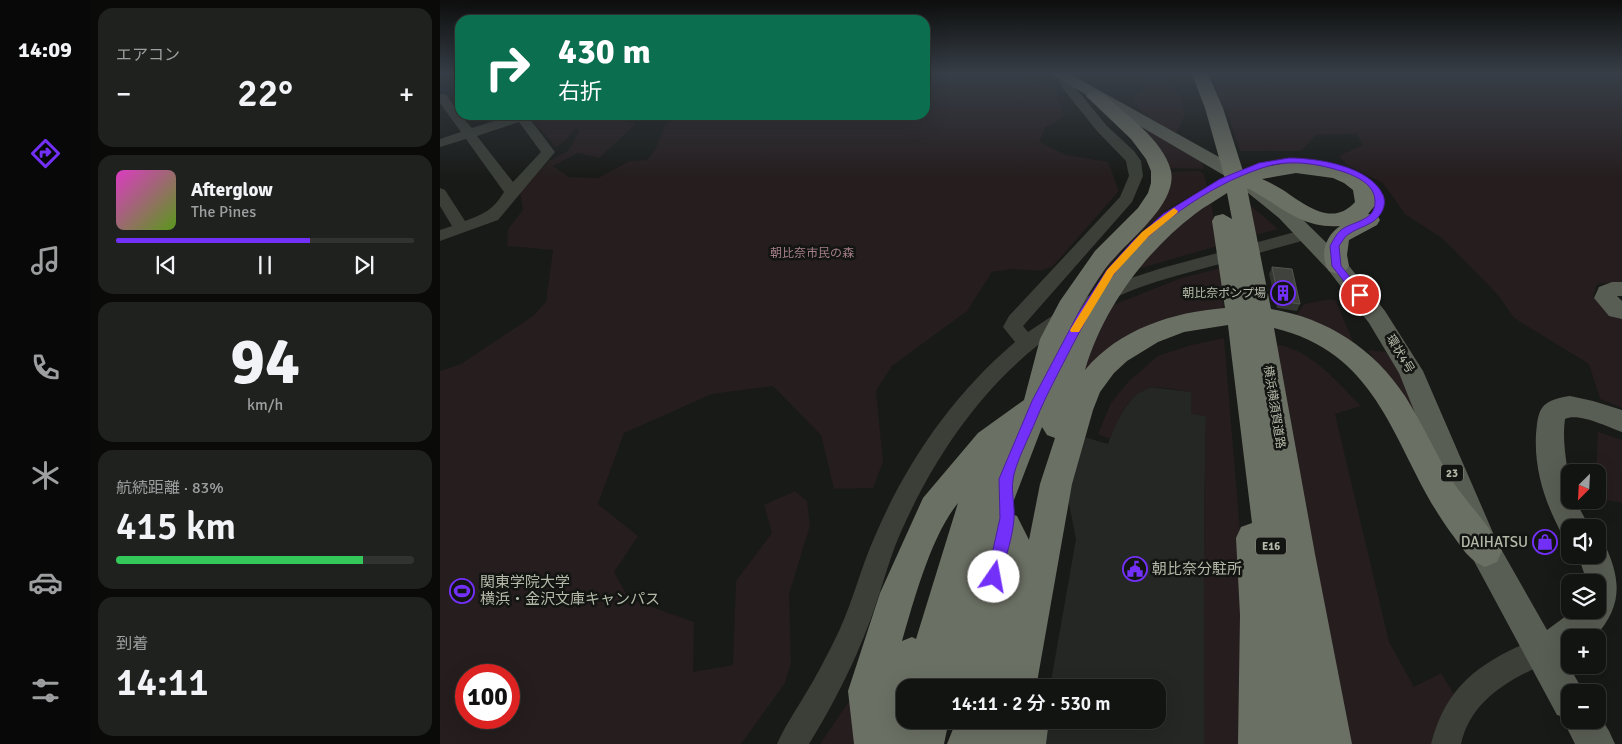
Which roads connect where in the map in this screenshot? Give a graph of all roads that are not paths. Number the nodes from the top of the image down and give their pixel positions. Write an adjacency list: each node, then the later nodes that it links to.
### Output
1 (1087, 109): 19 (street)
2 (1109, 109): 19 (highway)
3 (1119, 109): 10 (main road, 環状4号 / 23)
4 (1207, 109): 20 (highway, 横浜横須賀道路 / E16)
5 (458, 120): 8 (street)
6 (511, 120): 8 (street)
7 (526, 120): 11 (street)
8 (468, 134): 9 (street); 11 (street)
9 (440, 143)
10 (1238, 177): 10 (highway); 14 (main road, 環状4号 / 23); 16 (highway); 19 (highway)
11 (512, 192): 13 (street)
12 (440, 193): 13 (street)
13 (460, 228): 15 (street)
14 (1306, 234): 16 (main road, 環状4号 / 23); 19 (street)
15 (440, 236)
16 (1336, 266): 28 (main road, 環状4号 / 23)
17 (1622, 289): 18 (main road)
18 (1622, 312)
19 (1060, 337): 22 (highway); 25 (highway); 50 (street)
20 (1254, 350): 21 (highway, 横浜横須賀道路 / E16); 60 (highway, 横浜横須賀道路 / E16)
21 (1249, 382): 58 (highway); 59 (highway, 横浜横須賀道路 / E16)
22 (1029, 410): 24 (highway); 49 (highway)
23 (1622, 422): 26 (main road)
24 (995, 486): 27 (highway); 31 (highway); 32 (highway); 33 (highway); 49 (highway)
25 (1054, 498): 28 (highway); 36 (highway); 37 (highway); 38 (highway)
26 (1570, 519)
27 (1005, 527): 34 (highway); 35 (highway)
28 (1485, 550): 30 (main road, 環状4号 / 23)
29 (1589, 619): 30 (main road)
30 (1540, 651): 39 (main road, 環状4号 / 23); 61 (street)
31 (923, 679)
32 (939, 679)
33 (954, 679)
34 (973, 679)
35 (988, 679)
36 (1002, 679)
37 (1018, 679)
38 (1037, 679)
39 (1561, 687)
40 (897, 729): 49 (highway)
41 (927, 729): 51 (highway)
42 (942, 729): 52 (highway)
43 (963, 729): 53 (highway)
44 (979, 729): 54 (highway)
45 (991, 729): 55 (highway)
46 (1008, 729): 56 (highway)
47 (1028, 729): 57 (highway)
48 (1587, 729): 62 (main road)
49 (884, 737)
50 (792, 744)
51 (923, 744)
52 (938, 744)
53 (960, 744)
54 (968, 744)
55 (988, 744)
56 (1005, 744)
57 (1025, 744)
58 (1260, 744)
59 (1298, 744)
60 (1331, 744)
61 (1446, 744)
62 (1596, 744)

